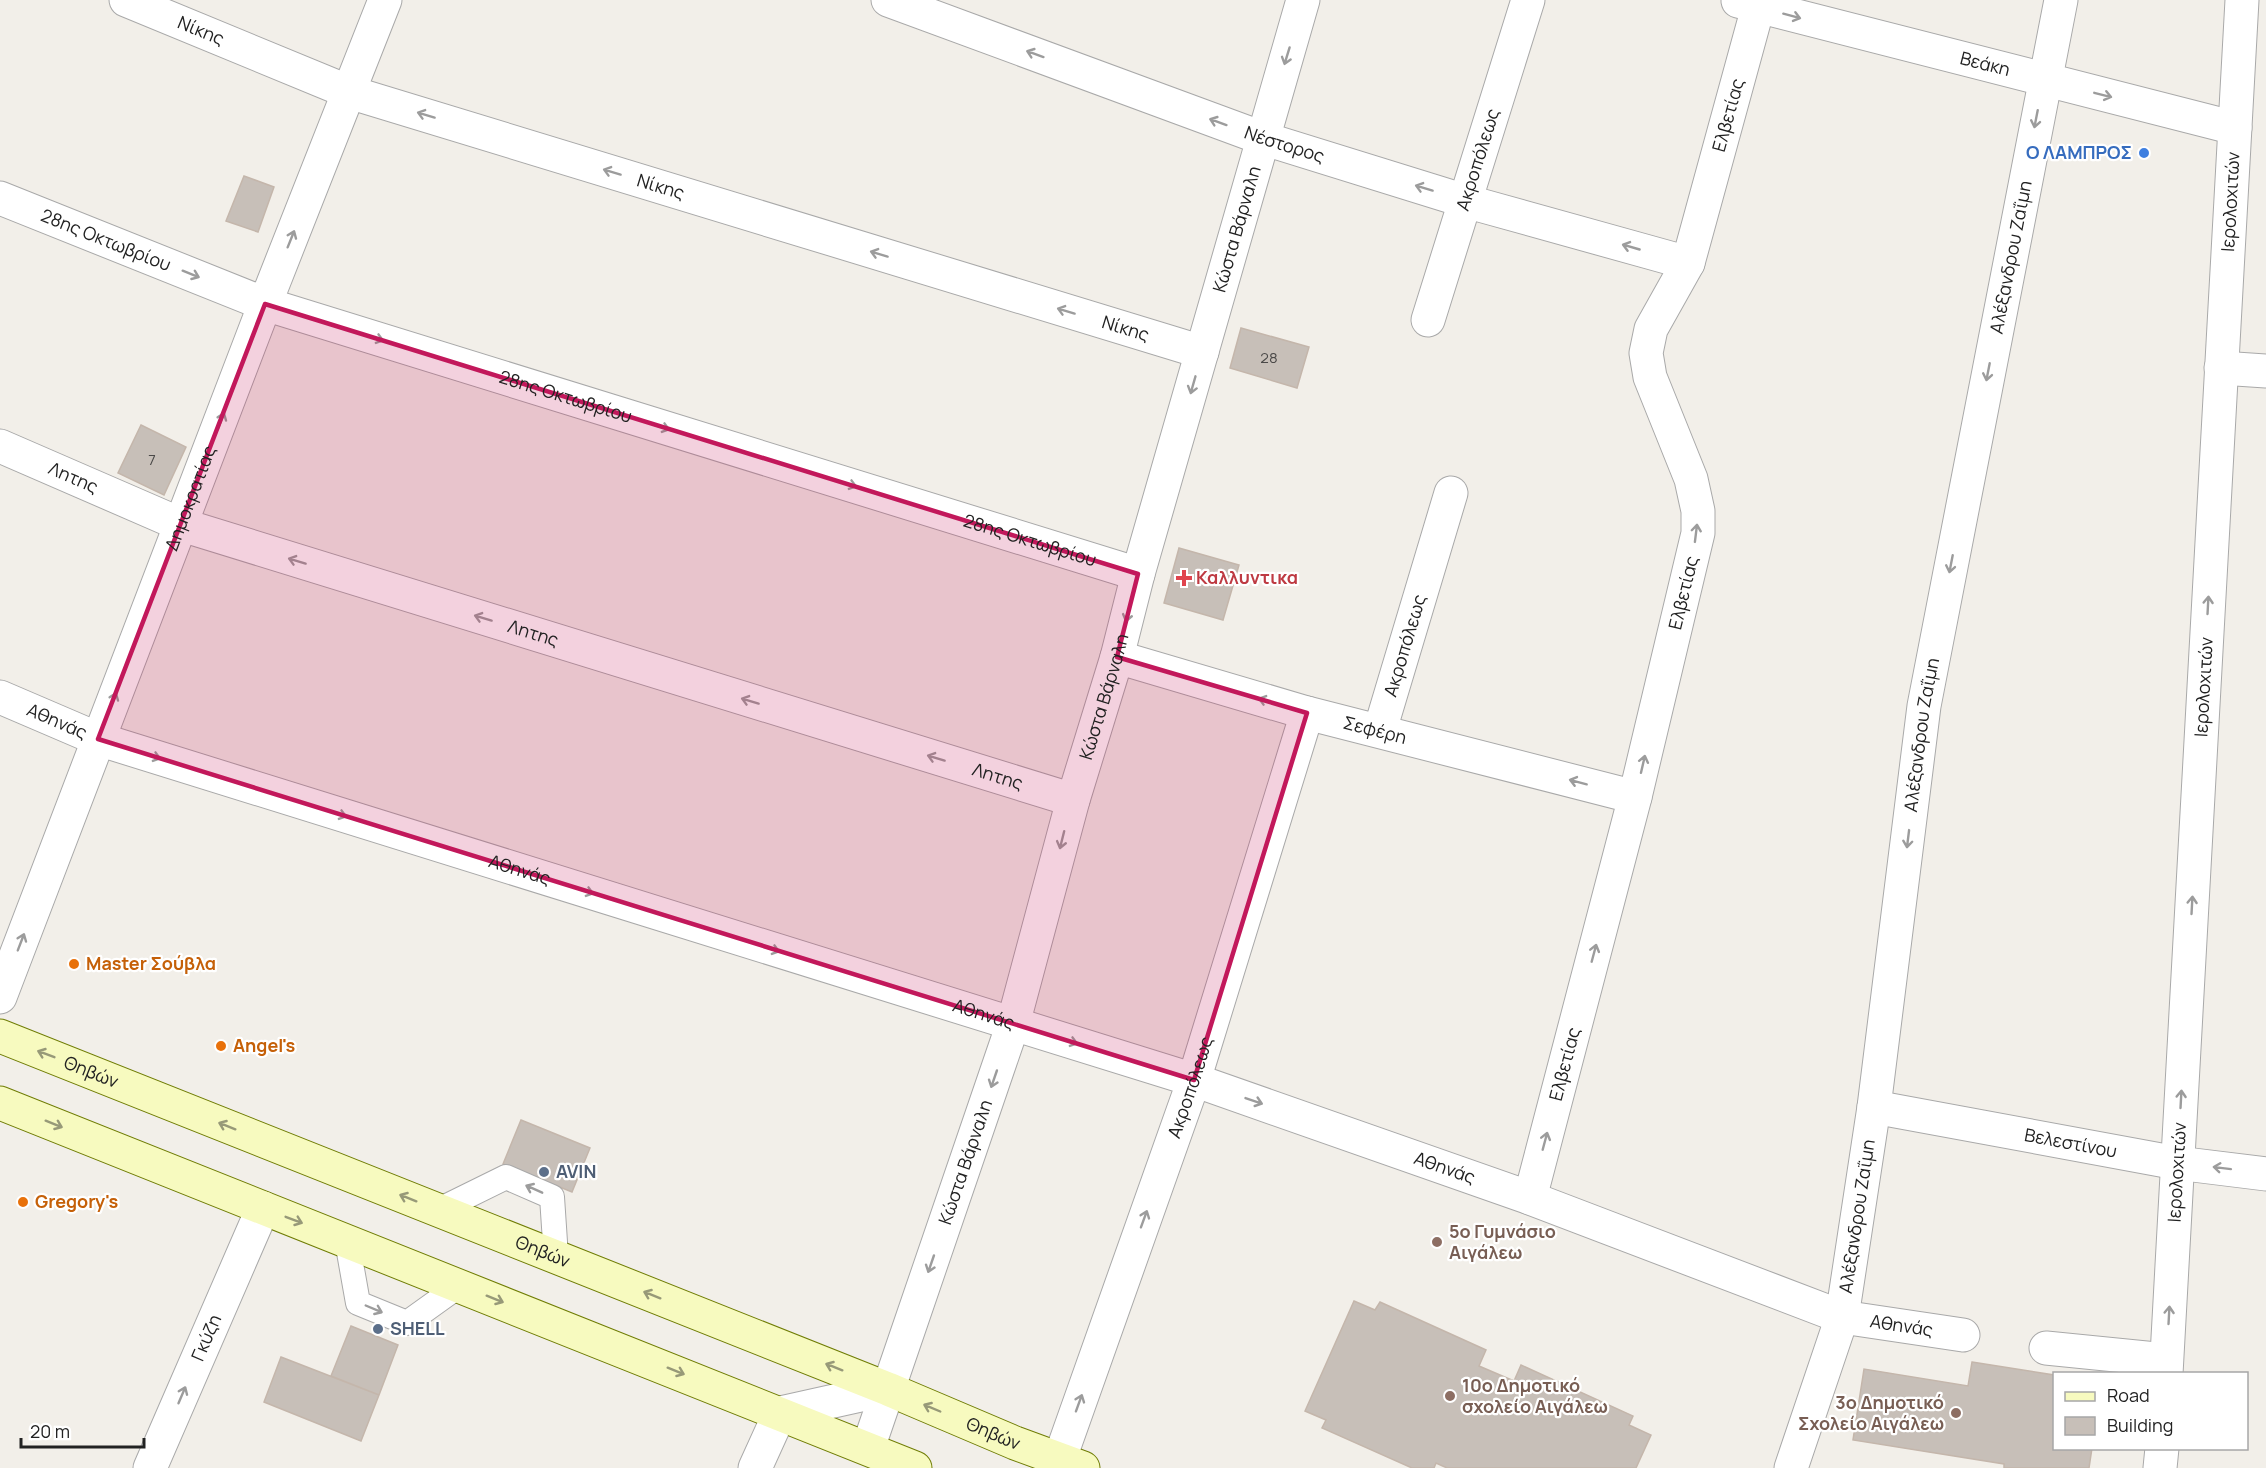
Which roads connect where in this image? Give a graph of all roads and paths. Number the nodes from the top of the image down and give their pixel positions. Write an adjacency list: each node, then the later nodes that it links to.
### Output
1 (126, 0): 10 (street, Νίκης)
2 (385, 0): 10 (street, Δημοκρατίας)
3 (888, 0): 12 (street, Νέστορος, one-way to 3)
4 (1303, 0): 12 (street, Κώστα Βάρναλη, one-way to 12)
5 (1528, 0): 14 (street, Ακροπόλεως)
6 (2061, 0): 9 (street, Αλέξανδρου Ζαΐμη)
7 (2242, 0): 11 (street, Ιερολοχιτών)
8 (1751, 2): 9 (street, Βεάκη, one-way to 9); 15 (street, Ελβετίας)
9 (2043, 81): 11 (street, Βεάκη, one-way to 11); 37 (street, Αλέξανδρου Ζαΐμη, one-way to 37)
10 (349, 92): 16 (street, Δημοκρατίας, one-way to 10); 18 (street, Νίκης, one-way to 10)
11 (2235, 128): 19 (street, Ιερολοχιτών)
12 (1262, 138): 14 (street, Νέστορος, one-way to 12); 18 (street, Κώστα Βάρναλη)
13 (0, 198): 16 (street, 28ης Οκτωβρίου, one-way to 16)
14 (1465, 201): 15 (street, Νέστορος, one-way to 14); 17 (street, Ακροπόλεως)
15 (1688, 263): 30 (street, Ελβετίας, one-way to 15)
16 (265, 304): 23 (street, Δημοκρατίας, one-way to 16); 24 (street, 28ης Οκτωβρίου, one-way to 24)
17 (1428, 320)
18 (1202, 352): 24 (street, Κώστα Βάρναλη, one-way to 24)
19 (2222, 368): 20 (street); 38 (street, Ιερολοχιτών, one-way to 19)
20 (2266, 371)
21 (0, 446): 23 (street, Λητης)
22 (1451, 493): 28 (street, Ακροπόλεως)
23 (182, 525): 29 (street, Δημοκρατίας, one-way to 23); 31 (street, Λητης, one-way to 23)
24 (1138, 574): 25 (street, Κώστα Βάρναλη, one-way to 25)
25 (1117, 657): 27 (street, Σεφέρη, one-way to 25); 31 (street, Κώστα Βάρναλη)
26 (0, 697): 29 (street, Αθηνάς)
27 (1307, 713): 28 (street, Σεφέρη); 35 (street, Ακροπόλεως)
28 (1380, 730): 30 (street, Σεφέρη, one-way to 28)
29 (98, 739): 32 (street, Δημοκρατίας, one-way to 29); 33 (street, Αθηνάς, one-way to 33)
30 (1635, 797): 40 (street, Ελβετίας, one-way to 30)
31 (1072, 800): 33 (street, Κώστα Βάρναλη, one-way to 33)
32 (0, 997)
33 (1013, 1024): 35 (street, Αθηνάς, one-way to 35); 50 (street, Κώστα Βάρναλη, one-way to 50)
34 (0, 1036): 42 (main road, Θηβών, one-way to 34)
35 (1194, 1080): 40 (street, Αθηνάς, one-way to 40); 54 (street, Ακροπόλεως, one-way to 35)
36 (0, 1103): 41 (main road, one-way to 41)
37 (1875, 1107): 38 (street, Βελεστίνου); 46 (street, Αλέξανδρου Ζαΐμη)
38 (2177, 1163): 39 (street, Βελεστίνου, one-way to 38); 49 (street, Ιερολοχιτών, one-way to 38)
39 (2266, 1174)
40 (1530, 1198): 46 (street, Αθηνάς)
41 (263, 1208): 43 (main road, one-way to 43); 55 (street, Γκύζη, one-way to 41)
42 (439, 1210): 44 (main road, Θηβών); 44 (lane, one-way to 42)
43 (347, 1241): 45 (main road); 45 (lane, one-way to 45)
44 (556, 1257): 50 (main road, Θηβών, one-way to 44)
45 (460, 1285): 51 (main road, one-way to 51)
46 (1842, 1317): 47 (street, Αθηνάς); 58 (street, Αλέξανδρου Ζαΐμη)
47 (1963, 1335)
48 (2046, 1348): 49 (street)
49 (2166, 1367)
50 (888, 1389): 51 (street); 52 (street, Κώστα Βάρναλη); 54 (main road, Θηβών, one-way to 50)
51 (780, 1413): 52 (main road); 56 (street)
52 (868, 1448): 57 (main road)
53 (2162, 1450): 59 (street)
54 (1072, 1463)
55 (150, 1468)
56 (755, 1468)
57 (915, 1468)
58 (1791, 1468)
59 (2160, 1468)

